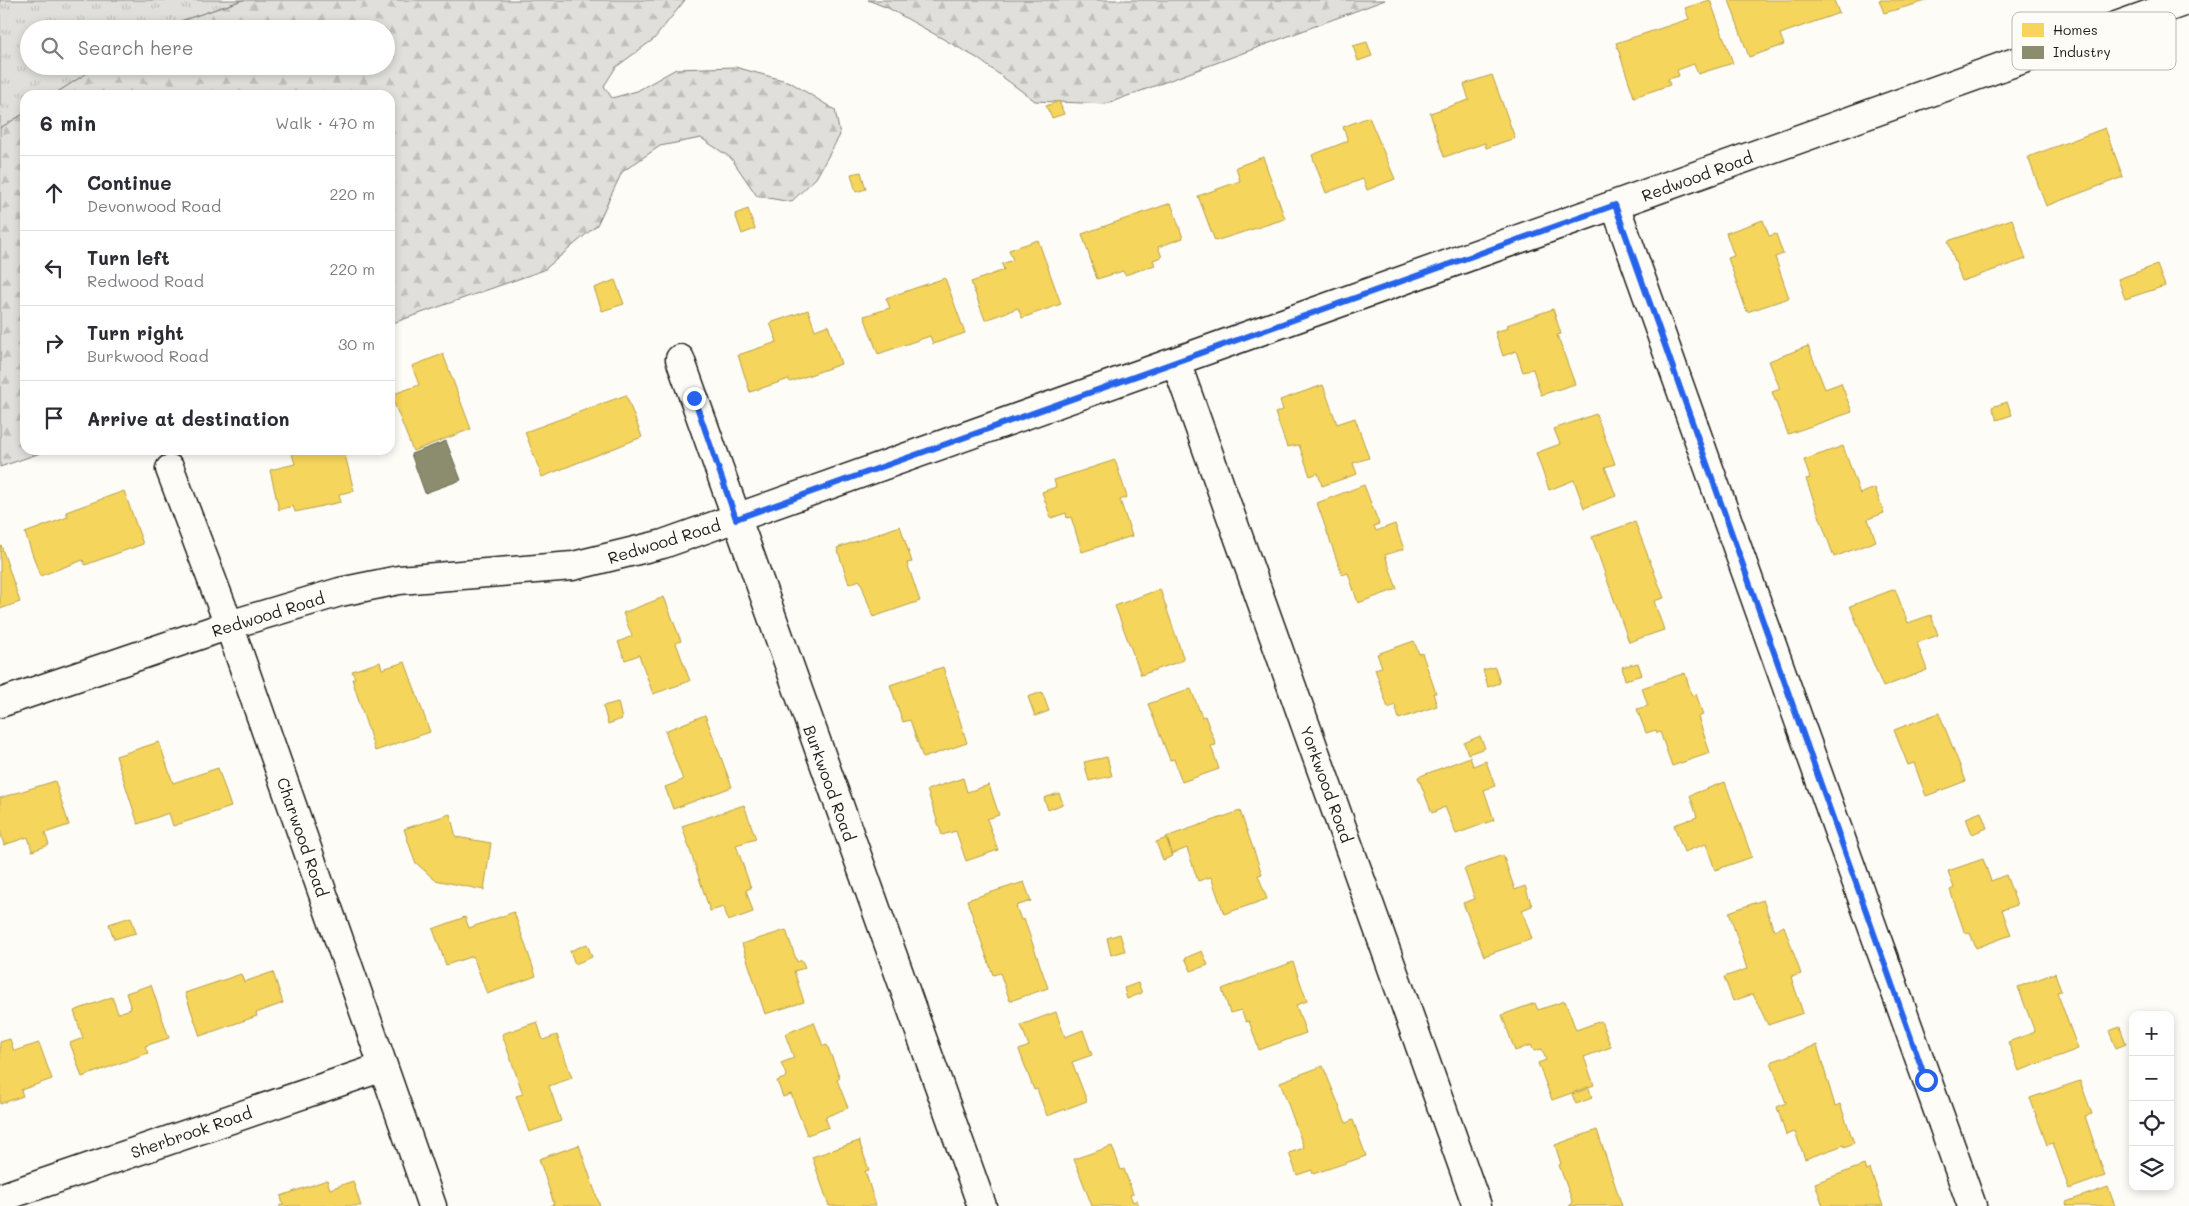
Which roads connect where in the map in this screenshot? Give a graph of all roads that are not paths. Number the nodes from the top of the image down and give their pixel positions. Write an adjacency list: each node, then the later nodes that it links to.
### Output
1 (2189, 0): 2 (street, Redwood Road)
2 (2155, 12)
3 (2012, 63): 4 (street, Redwood Road)
4 (1615, 205): 6 (street, Redwood Road); 16 (street)
5 (680, 359): 8 (street, Burkwood Road)
6 (1176, 362): 8 (street, Redwood Road); 15 (street, Yorkwood Road)
7 (170, 469): 9 (street, Charwood Road)
8 (736, 519): 9 (street, Redwood Road); 14 (street, Burkwood Road)
9 (229, 625): 10 (street, Redwood Road); 11 (street, Charwood Road)
10 (0, 703)
11 (383, 1067): 12 (street, Sherbrook Road); 13 (street, Charwood Road)
12 (0, 1198)
13 (432, 1206)
14 (982, 1206)
15 (1477, 1206)
16 (1972, 1206)

